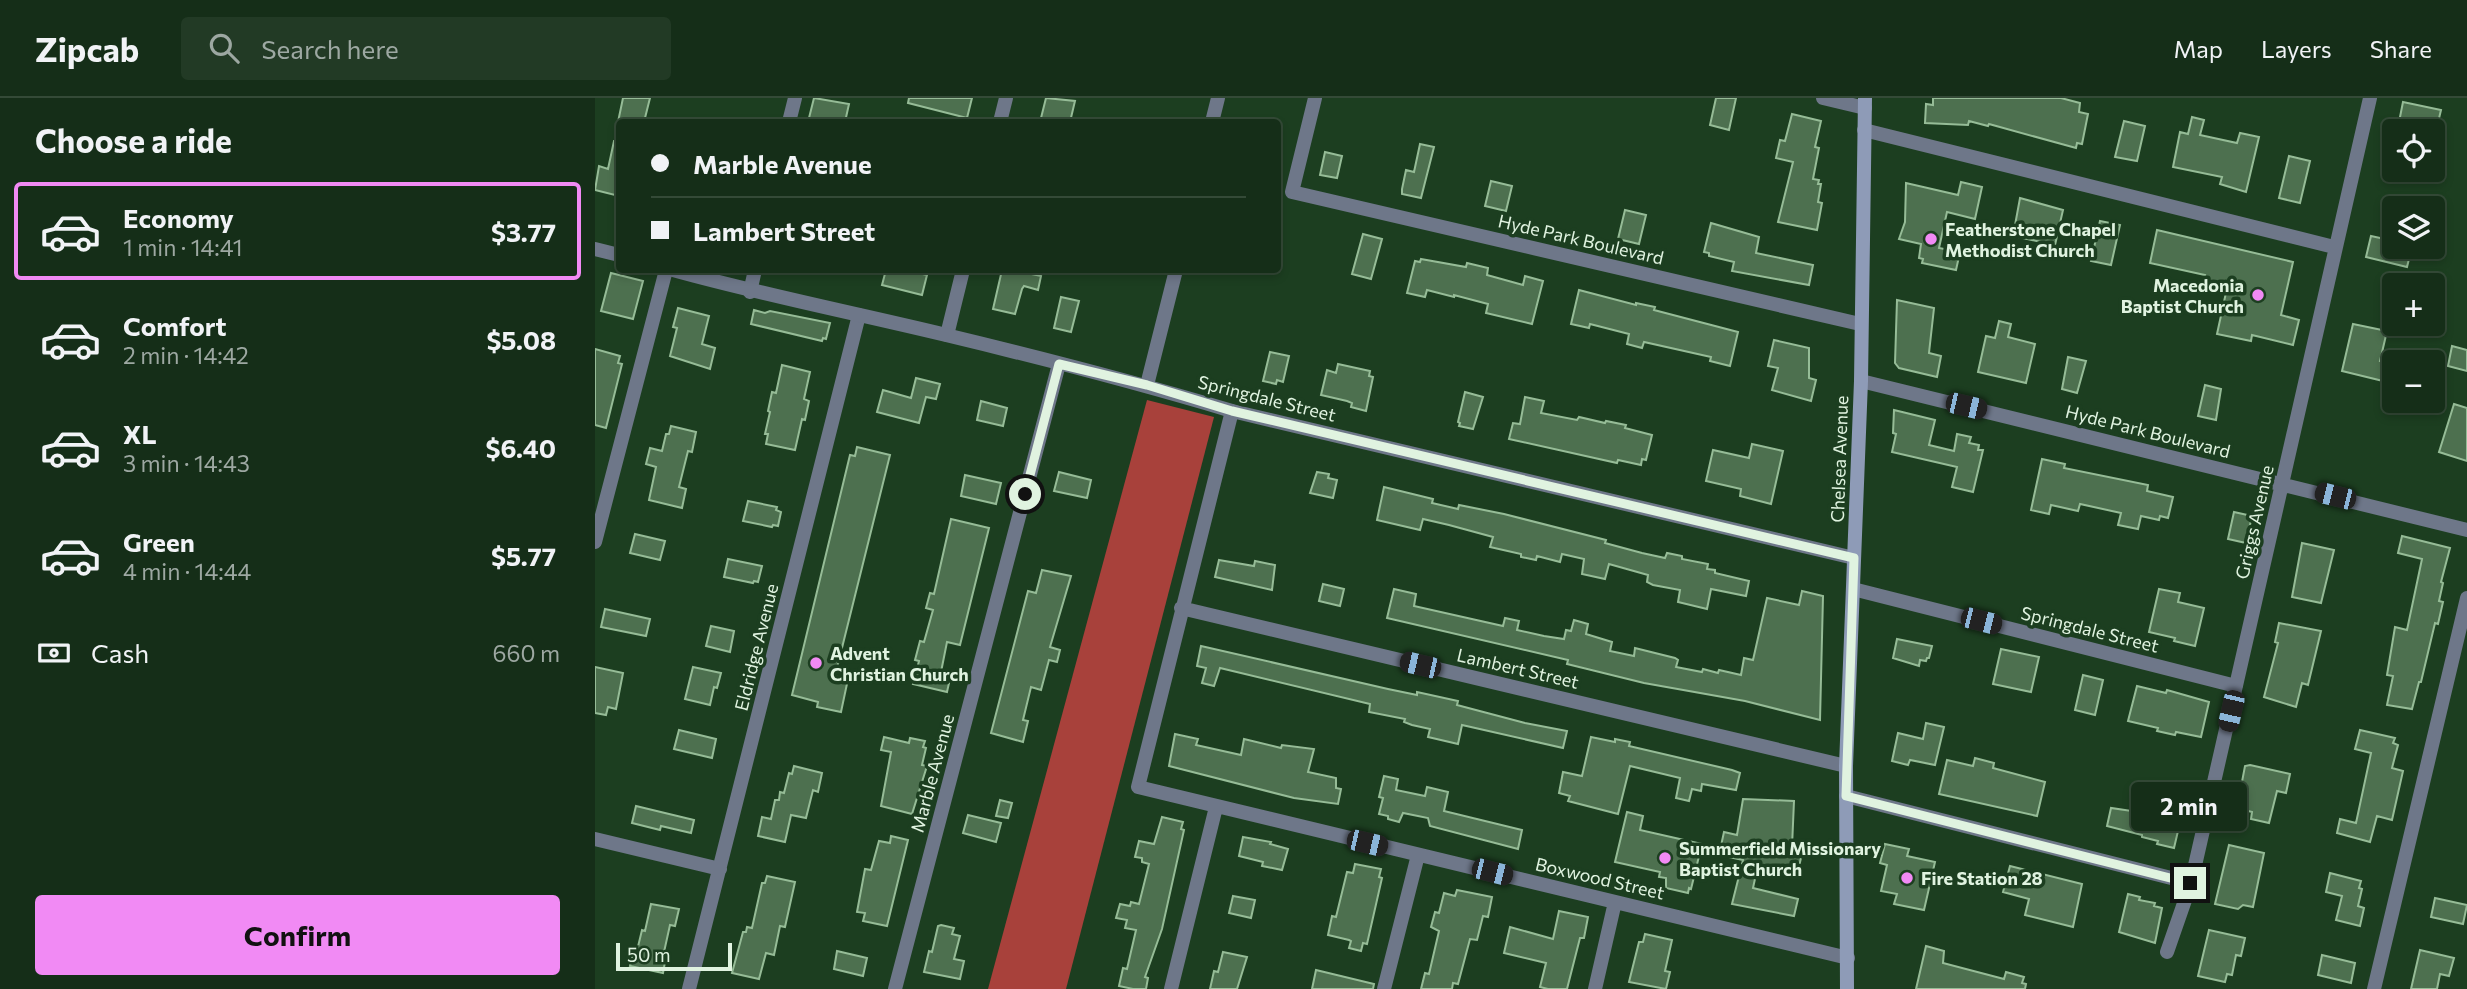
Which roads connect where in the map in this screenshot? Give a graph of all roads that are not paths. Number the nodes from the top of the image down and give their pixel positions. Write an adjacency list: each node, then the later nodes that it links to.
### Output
1 (795, 98): 8 (street)
2 (1006, 98): 9 (street)
3 (1218, 98): 10 (street)
4 (1315, 98): 22 (street, Hyde Park Boulevard)
5 (1823, 98): 7 (street)
6 (2370, 98): 12 (street, Griggs Avenue)
7 (1865, 103): 11 (main road, Chelsea Avenue)
8 (790, 119)
9 (1001, 119)
10 (1213, 119)
11 (1864, 130): 12 (street); 22 (main road, Chelsea Avenue)
12 (2334, 247): 28 (street, Griggs Avenue)
13 (595, 249): 14 (street)
14 (616, 254)
15 (665, 273): 30 (street)
16 (684, 273): 20 (street, Springdale Street)
17 (754, 273): 20 (street)
18 (962, 273): 23 (street)
19 (1174, 273): 26 (street)
20 (750, 292): 21 (street, Springdale Street)
21 (859, 315): 23 (street, Springdale Street); 41 (street, Eldridge Avenue)
22 (1860, 324): 25 (main road, Chelsea Avenue)
23 (947, 335): 24 (street, Springdale Street)
24 (1059, 364): 26 (street, Springdale Street); 47 (street, Marble Avenue)
25 (1861, 381): 28 (street, Hyde Park Boulevard); 31 (main road, Chelsea Avenue)
26 (1147, 385): 27 (street, Springdale Street)
27 (1232, 411): 31 (street, Springdale Street); 34 (street)
28 (2283, 483): 29 (street, Hyde Park Boulevard); 35 (street, Griggs Avenue)
29 (2467, 530)
30 (595, 542)
31 (1854, 558): 32 (main road, Chelsea Avenue)
32 (1853, 589): 35 (street, Springdale Street); 36 (main road, Chelsea Avenue)
33 (2467, 598): 52 (street)
34 (1181, 608): 36 (street, Lambert Street); 38 (street, Boxwood Street)
35 (2236, 686): 42 (street, Griggs Avenue)
36 (1846, 766): 37 (main road, Chelsea Avenue)
37 (1846, 796): 42 (street); 45 (main road, Chelsea Avenue)
38 (1216, 807): 40 (street, Boxwood Street); 48 (street)
39 (595, 839): 41 (street)
40 (1418, 855): 43 (street, Boxwood Street); 49 (street)
41 (720, 869): 46 (street, Eldridge Avenue)
42 (2190, 883): 44 (street, Griggs Avenue)
43 (1615, 902): 45 (street, Boxwood Street); 50 (street)
44 (2167, 952)
45 (1849, 958): 51 (main road, Chelsea Avenue)
46 (689, 989)
47 (895, 989)
48 (1171, 989)
49 (1384, 989)
50 (1595, 989)
51 (1847, 989)
52 (2374, 989)

